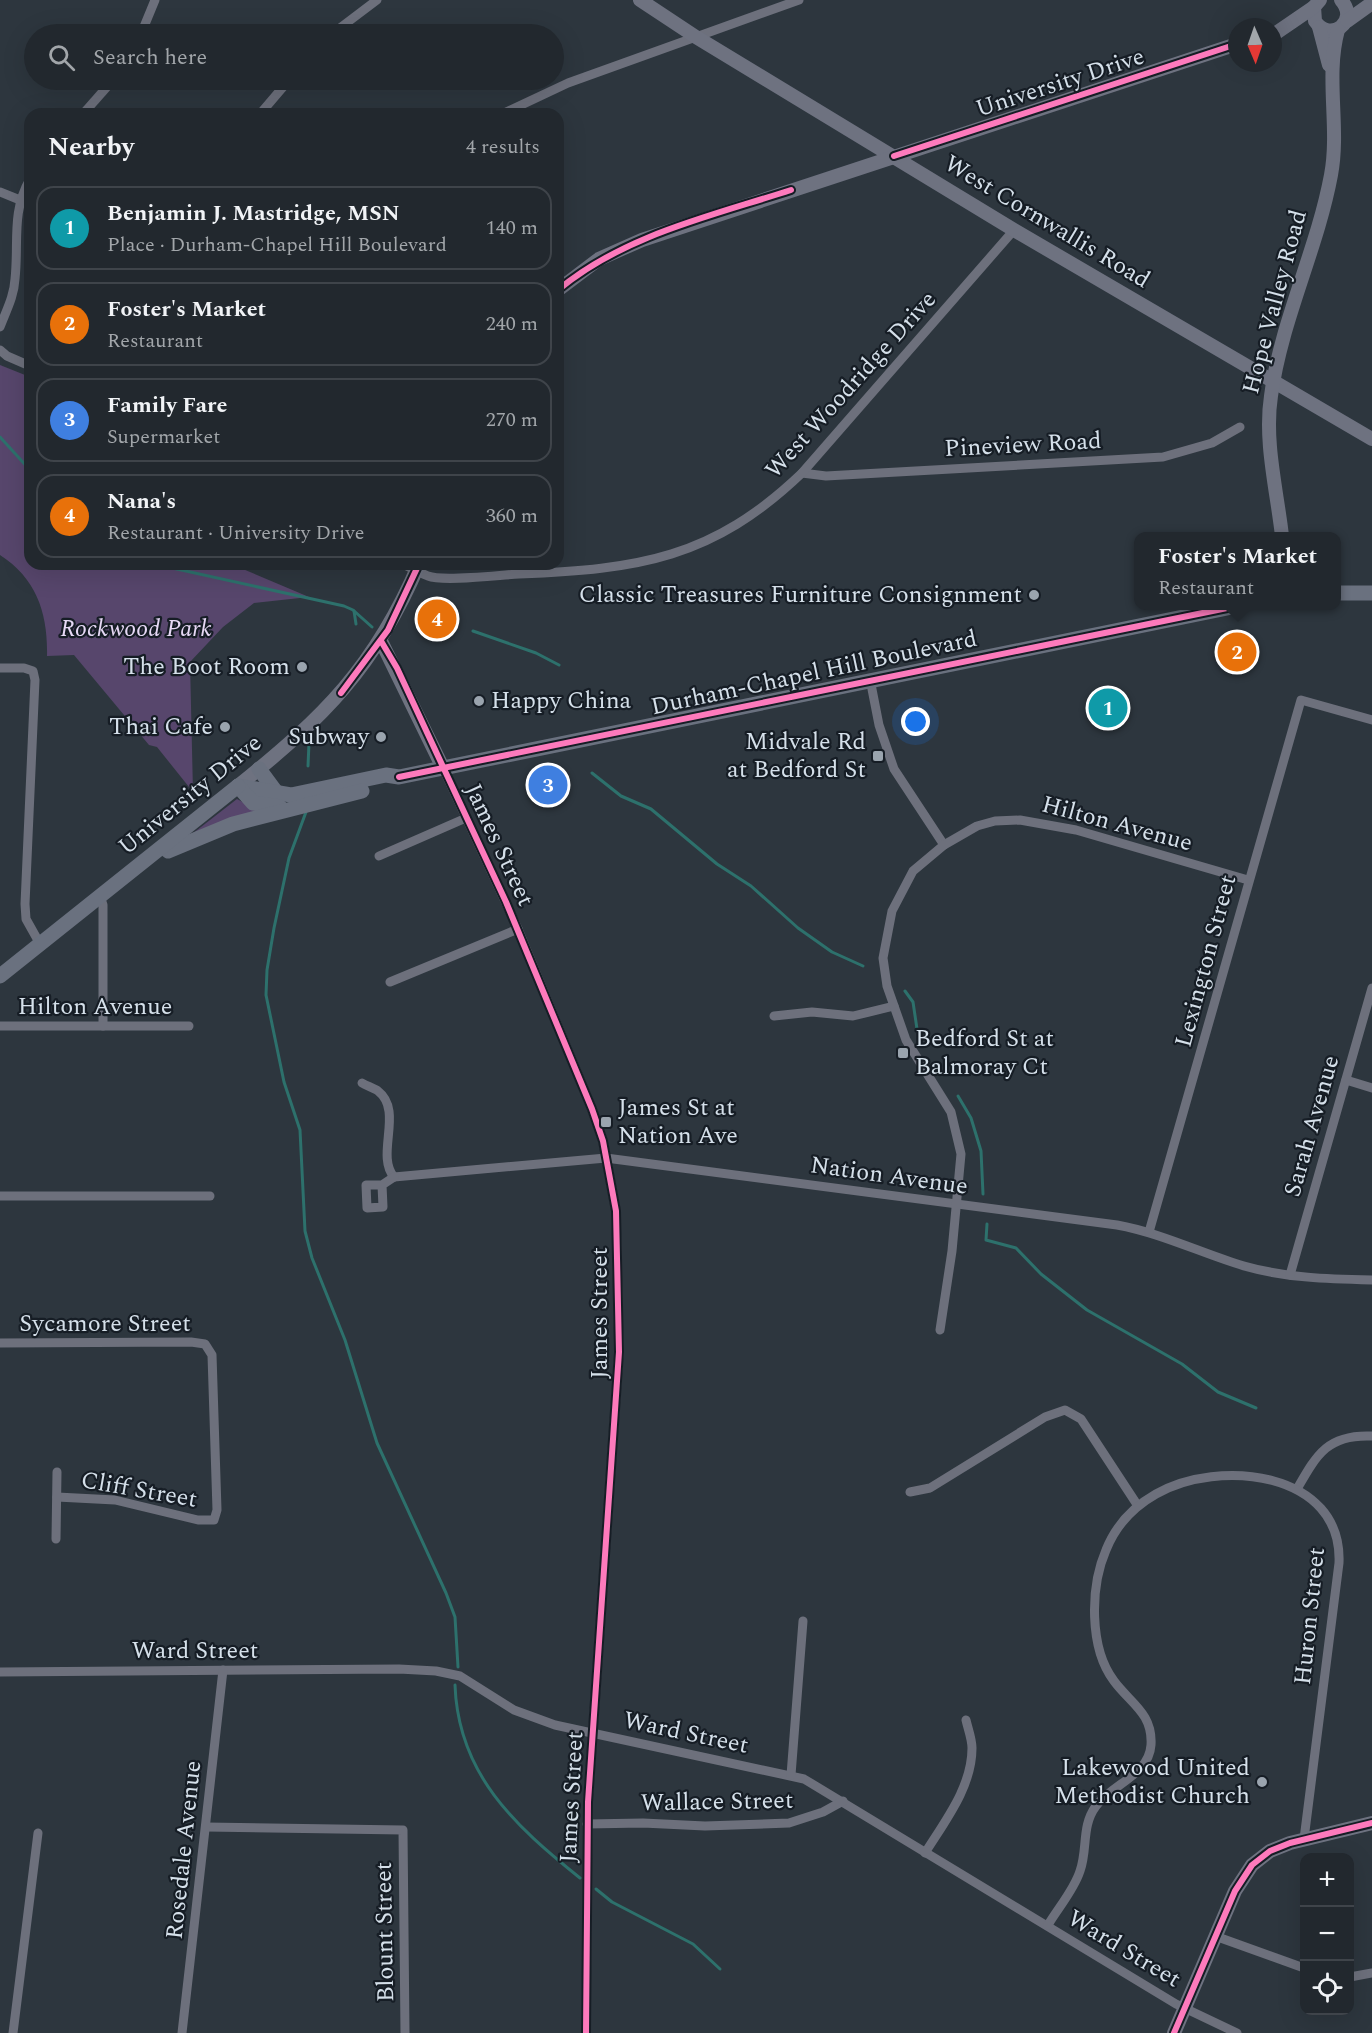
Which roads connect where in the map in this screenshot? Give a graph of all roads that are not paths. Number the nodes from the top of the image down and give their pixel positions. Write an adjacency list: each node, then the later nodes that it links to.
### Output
1 (155, 0): 9 (street)
2 (376, 0): 10 (street)
3 (640, 0): 15 (street, West Cornwallis Road)
4 (799, 0): 15 (street)
5 (1368, 0): 6 (street)
6 (1342, 1): 12 (street, Hope Valley Road)
7 (1314, 2): 11 (street, Hope Valley Road); 13 (street)
8 (1372, 3): 12 (street)
9 (145, 24)
10 (345, 24)
11 (1318, 26): 12 (street); 14 (street); 17 (street, Hope Valley Road)
12 (1342, 26): 17 (street, Hope Valley Road)
13 (1282, 28)
14 (1282, 32)
15 (696, 37): 18 (street); 25 (street, West Cornwallis Road)
16 (1228, 47): 25 (street, University Drive)
17 (1333, 80): 34 (street, Hope Valley Road)
18 (564, 85)
19 (104, 90): 22 (street)
20 (280, 90): 23 (street)
21 (553, 90): 24 (street)
22 (88, 108)
23 (265, 108)
24 (515, 108)
25 (894, 156): 29 (street, West Cornwallis Road); 30 (street, University Drive)
26 (0, 192): 28 (street)
27 (24, 192): 28 (street)
28 (20, 200): 31 (street)
29 (1014, 230): 34 (street, West Cornwallis Road); 37 (street, West Woodridge Drive)
30 (564, 285)
31 (0, 327)
32 (0, 350): 33 (street)
33 (24, 363)
34 (1273, 383): 36 (street, West Cornwallis Road); 38 (street, Hope Valley Road)
35 (1240, 427): 37 (street, Pineview Road)
36 (1372, 440)
37 (802, 473): 40 (street, West Woodridge Drive)
38 (1281, 532)
39 (416, 570): 44 (street, University Drive)
40 (423, 570)
41 (1341, 593): 42 (main road)
42 (1372, 593)
43 (1217, 610): 46 (main road, Durham-Chapel Hill Boulevard)
44 (381, 641): 48 (street, James Street); 49 (street, University Drive)
45 (0, 668): 61 (street)
46 (870, 680): 48 (main road, Durham-Chapel Hill Boulevard); 55 (street)
47 (1372, 720): 58 (street, Lexington Street)
48 (443, 768): 50 (main road, Durham-Chapel Hill Boulevard); 54 (street, James Street)
49 (259, 769): 51 (street, University Drive); 52 (main road)
50 (399, 777): 52 (main road, Durham-Chapel Hill Boulevard); 53 (main road)
51 (238, 786): 52 (main road, Durham-Chapel Hill Boulevard); 53 (main road); 57 (main road, University Drive)
52 (276, 792)
53 (288, 808): 57 (main road)
54 (466, 818): 56 (street); 60 (street, James Street)
55 (944, 845): 58 (street, Hilton Avenue); 65 (street, Hilton Avenue)
56 (379, 856)
57 (143, 862): 59 (main road, University Drive)
58 (1248, 880): 79 (street, Lexington Street)
59 (100, 896): 61 (main road, University Drive); 68 (street)
60 (518, 929): 63 (street); 73 (street, James Street)
61 (40, 944): 62 (main road, University Drive)
62 (0, 976)
63 (390, 982)
64 (1372, 988): 70 (street, Sarah Avenue)
65 (894, 1006): 66 (street); 78 (street, Hilton Avenue)
66 (774, 1016)
67 (0, 1026): 68 (street, Hilton Avenue)
68 (104, 1026): 69 (street, Hilton Avenue)
69 (189, 1026)
70 (1346, 1080): 72 (street); 80 (street, Sarah Avenue)
71 (362, 1083): 74 (street)
72 (1372, 1088)
73 (606, 1158): 74 (street, Nation Avenue); 78 (street, Nation Avenue); 96 (street, James Street)
74 (394, 1177): 75 (street)
75 (382, 1185)
76 (0, 1196): 77 (street)
77 (210, 1196)
78 (958, 1205): 79 (street, Nation Avenue); 82 (street, Hilton Avenue)
79 (1149, 1232): 80 (street, Nation Avenue)
80 (1290, 1275): 81 (street, Nation Avenue)
81 (1372, 1280)
82 (940, 1330)
83 (0, 1343): 90 (street, Sycamore Street)
84 (1372, 1436): 86 (street)
85 (57, 1472): 88 (street)
86 (1297, 1489): 89 (street, Huron Street); 103 (street, Huron Street)
87 (910, 1492): 89 (street)
88 (57, 1497): 90 (street, Cliff Street); 91 (street)
89 (1138, 1506): 105 (street, Huron Street)
90 (214, 1520)
91 (56, 1539)
92 (803, 1622): 97 (street)
93 (223, 1670): 94 (street, Ward Street); 96 (street, Ward Street); 101 (street, Rosedale Avenue)
94 (0, 1672)
95 (966, 1720): 104 (street)
96 (592, 1734): 97 (street, Ward Street); 100 (street, James Street)
97 (791, 1775): 98 (street, Ward Street)
98 (843, 1800): 100 (street, Wallace Street); 104 (street, Ward Street)
99 (1372, 1823): 103 (street)
100 (587, 1824): 114 (street, James Street)
101 (206, 1827): 112 (street, Rosedale Avenue); 113 (street, Blount Street)
102 (38, 1833): 111 (street)
103 (1304, 1839): 106 (street)
104 (925, 1852): 105 (street, Ward Street)
105 (1048, 1925): 110 (street, Ward Street)
106 (1215, 1936): 107 (street); 110 (street)
107 (1300, 1966)
108 (1372, 1973): 109 (street)
109 (1354, 1976)
110 (1184, 2008): 115 (street); 116 (street, Ward Street)
111 (13, 2033)
112 (182, 2033)
113 (405, 2033)
114 (586, 2033)
115 (1174, 2033)
116 (1237, 2033)

